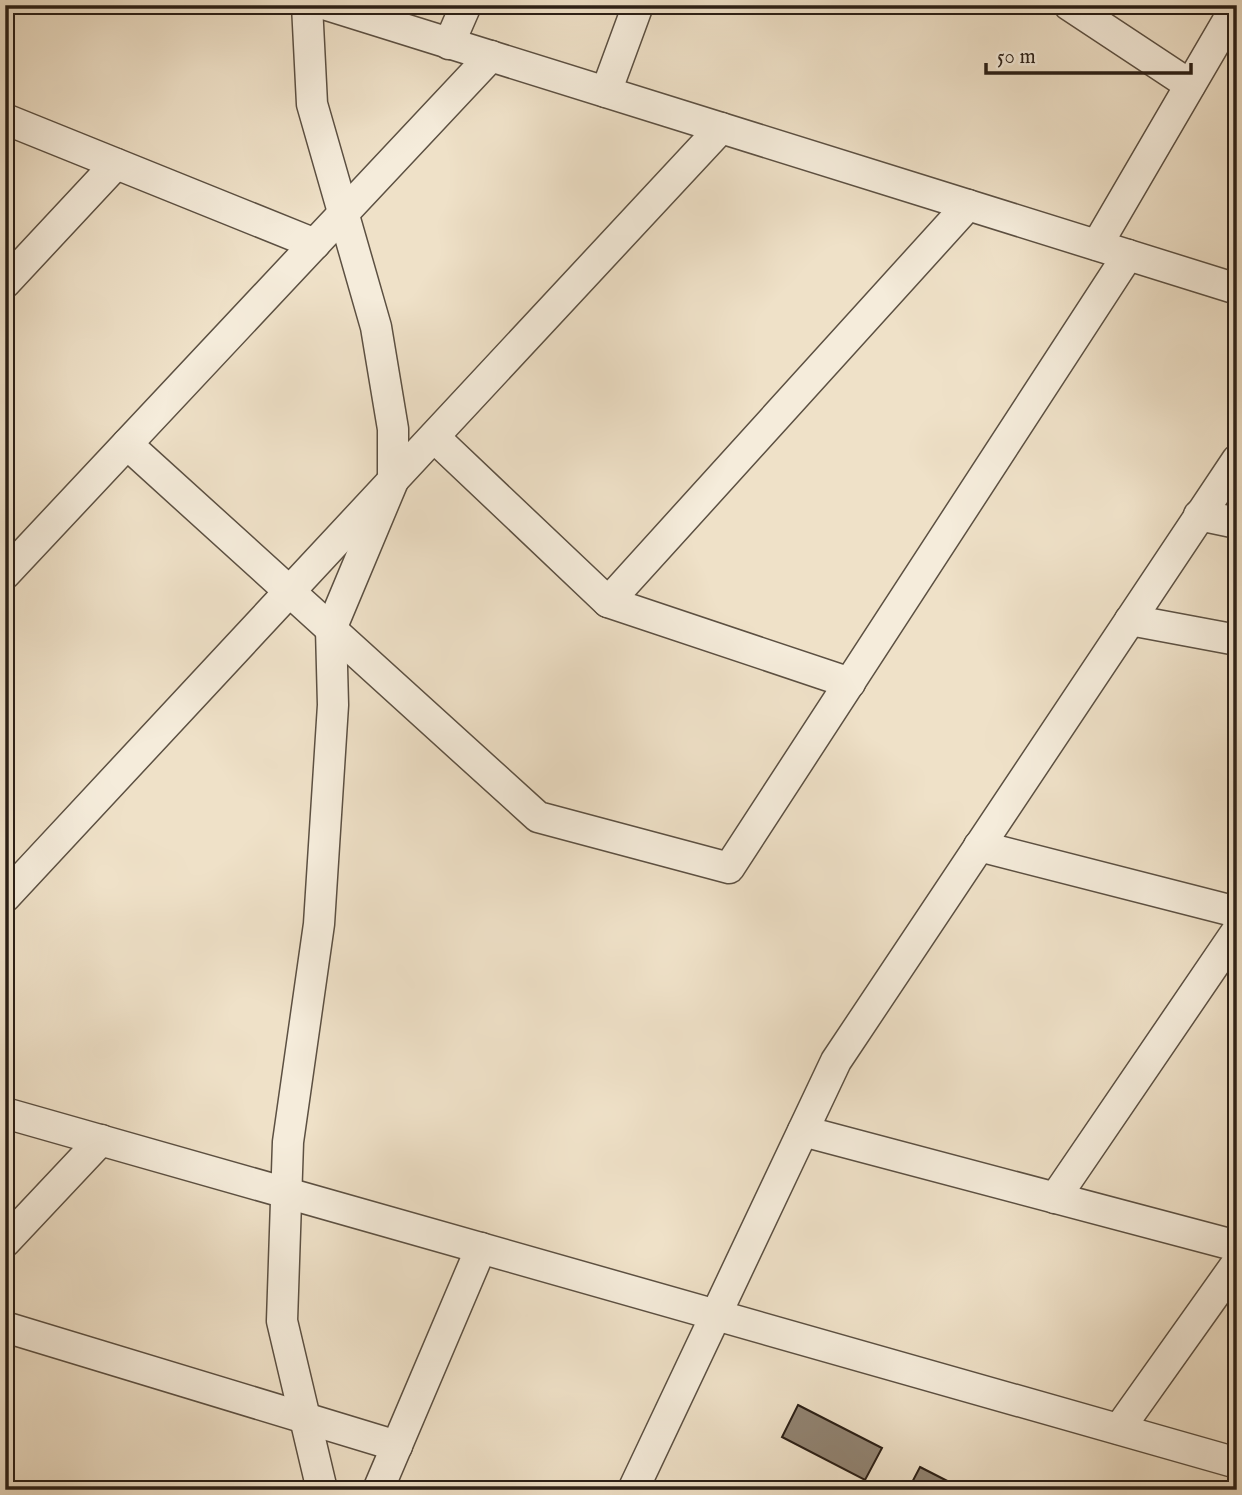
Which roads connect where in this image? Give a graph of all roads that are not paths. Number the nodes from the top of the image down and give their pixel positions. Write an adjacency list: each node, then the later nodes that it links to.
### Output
1 (307, 5): 15 (street)
2 (466, 5): 7 (street)
3 (638, 5): 10 (street)
4 (1069, 5): 9 (street)
5 (1237, 5): 9 (street)
6 (347, 8): 7 (street)
7 (449, 44): 8 (street)
8 (491, 56): 10 (street); 15 (street)
9 (1190, 85): 17 (street)
10 (607, 92): 12 (street)
11 (5, 119): 13 (street)
12 (721, 128): 14 (street); 21 (street)
13 (116, 164): 16 (street); 19 (street)
14 (968, 205): 17 (street); 29 (street)
15 (342, 215): 16 (street); 24 (street)
16 (314, 244): 22 (street)
17 (1097, 245): 18 (street)
18 (1128, 255): 20 (street); 33 (street)
19 (5, 283)
20 (1237, 289)
21 (433, 437): 24 (street); 29 (street)
22 (127, 444): 27 (street); 28 (street)
23 (1235, 466): 25 (street)
24 (393, 481): 28 (street); 31 (street)
25 (1199, 515): 26 (street); 30 (street)
26 (1237, 523)
27 (5, 574)
28 (290, 592): 31 (street); 35 (street)
29 (608, 602): 33 (street)
30 (1130, 620): 32 (street); 34 (street)
31 (331, 629): 33 (street); 41 (street)
32 (1237, 640)
33 (850, 683)
34 (979, 846): 36 (street); 39 (street)
35 (5, 897)
36 (1237, 912)
37 (1237, 931): 42 (street)
38 (5, 1113): 40 (street)
39 (803, 1131): 42 (street); 47 (street)
40 (101, 1140): 41 (street); 43 (street)
41 (287, 1193): 45 (street); 49 (street)
42 (1055, 1198): 44 (street)
43 (5, 1242)
44 (1237, 1246)
45 (481, 1248): 47 (street); 51 (street)
46 (1237, 1263): 50 (street)
47 (716, 1314): 50 (street); 55 (street)
48 (5, 1327): 49 (street)
49 (306, 1418): 51 (street); 53 (street)
50 (1119, 1429): 52 (street)
51 (397, 1446): 54 (street)
52 (1237, 1463)
53 (322, 1490)
54 (378, 1490)
55 (633, 1490)

